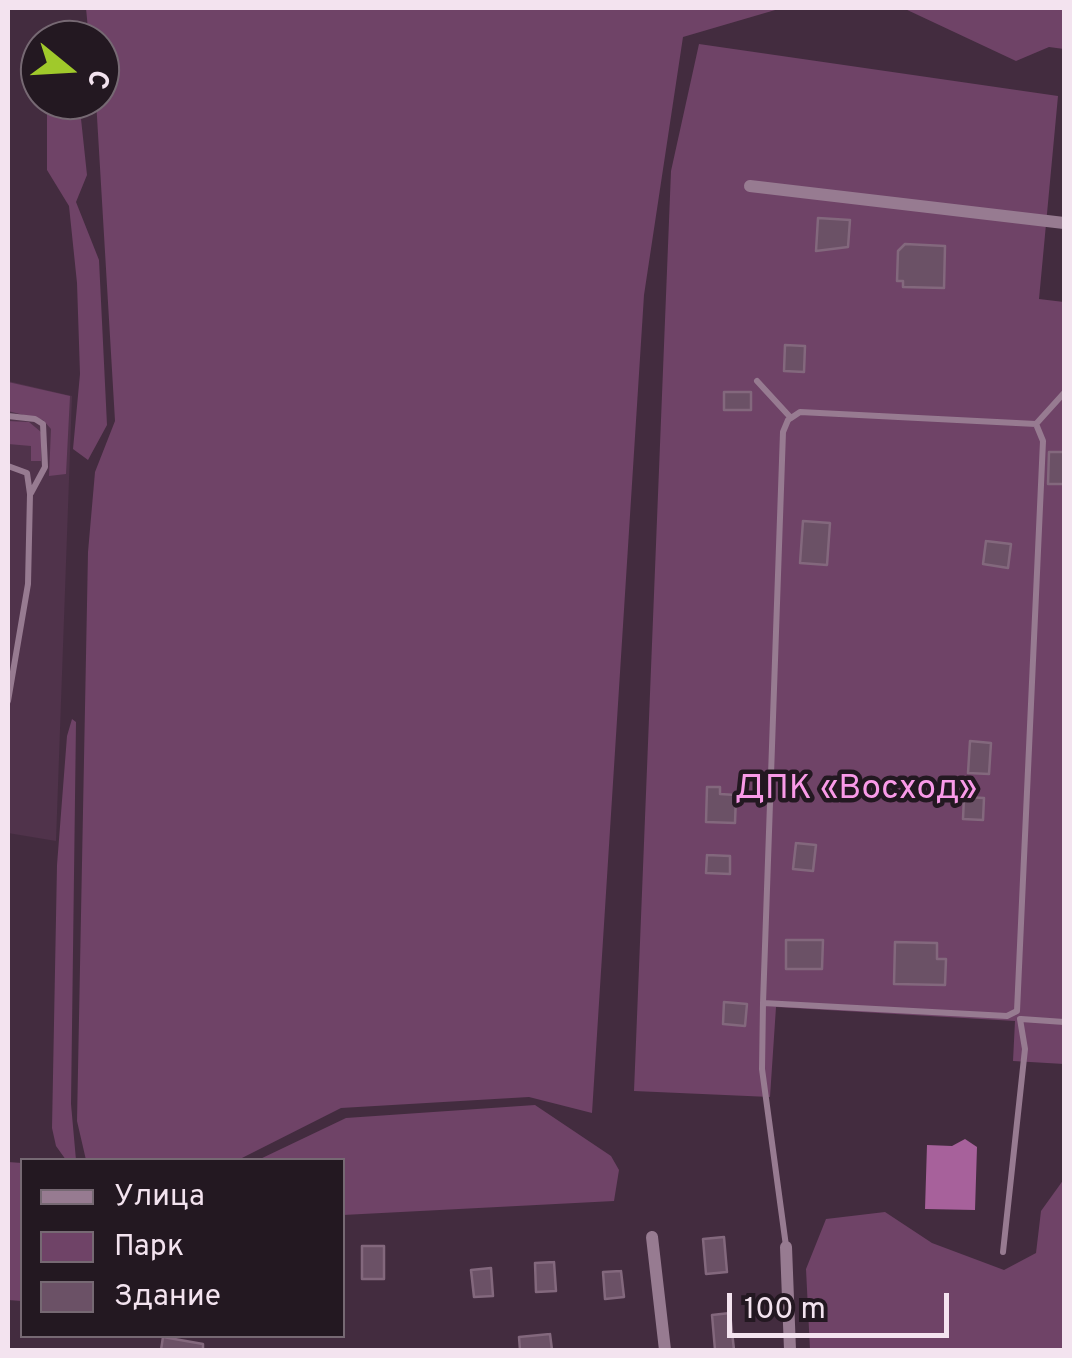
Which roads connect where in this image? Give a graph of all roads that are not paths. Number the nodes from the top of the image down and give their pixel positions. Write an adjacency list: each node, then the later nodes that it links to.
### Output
1 (750, 186): 2 (street)
2 (1064, 223)
3 (757, 382): 6 (lane)
4 (1064, 393): 7 (lane)
5 (8, 416): 9 (lane)
6 (791, 418): 7 (lane); 11 (lane)
7 (1036, 424): 12 (lane)
8 (8, 466): 9 (lane)
9 (30, 494): 10 (lane)
10 (8, 700)
11 (763, 1002): 12 (lane); 15 (lane)
12 (1016, 1017): 13 (lane); 16 (lane)
13 (1064, 1022)
14 (652, 1237): 17 (street)
15 (786, 1247): 18 (street)
16 (1003, 1252)
17 (665, 1350)
18 (790, 1350)

